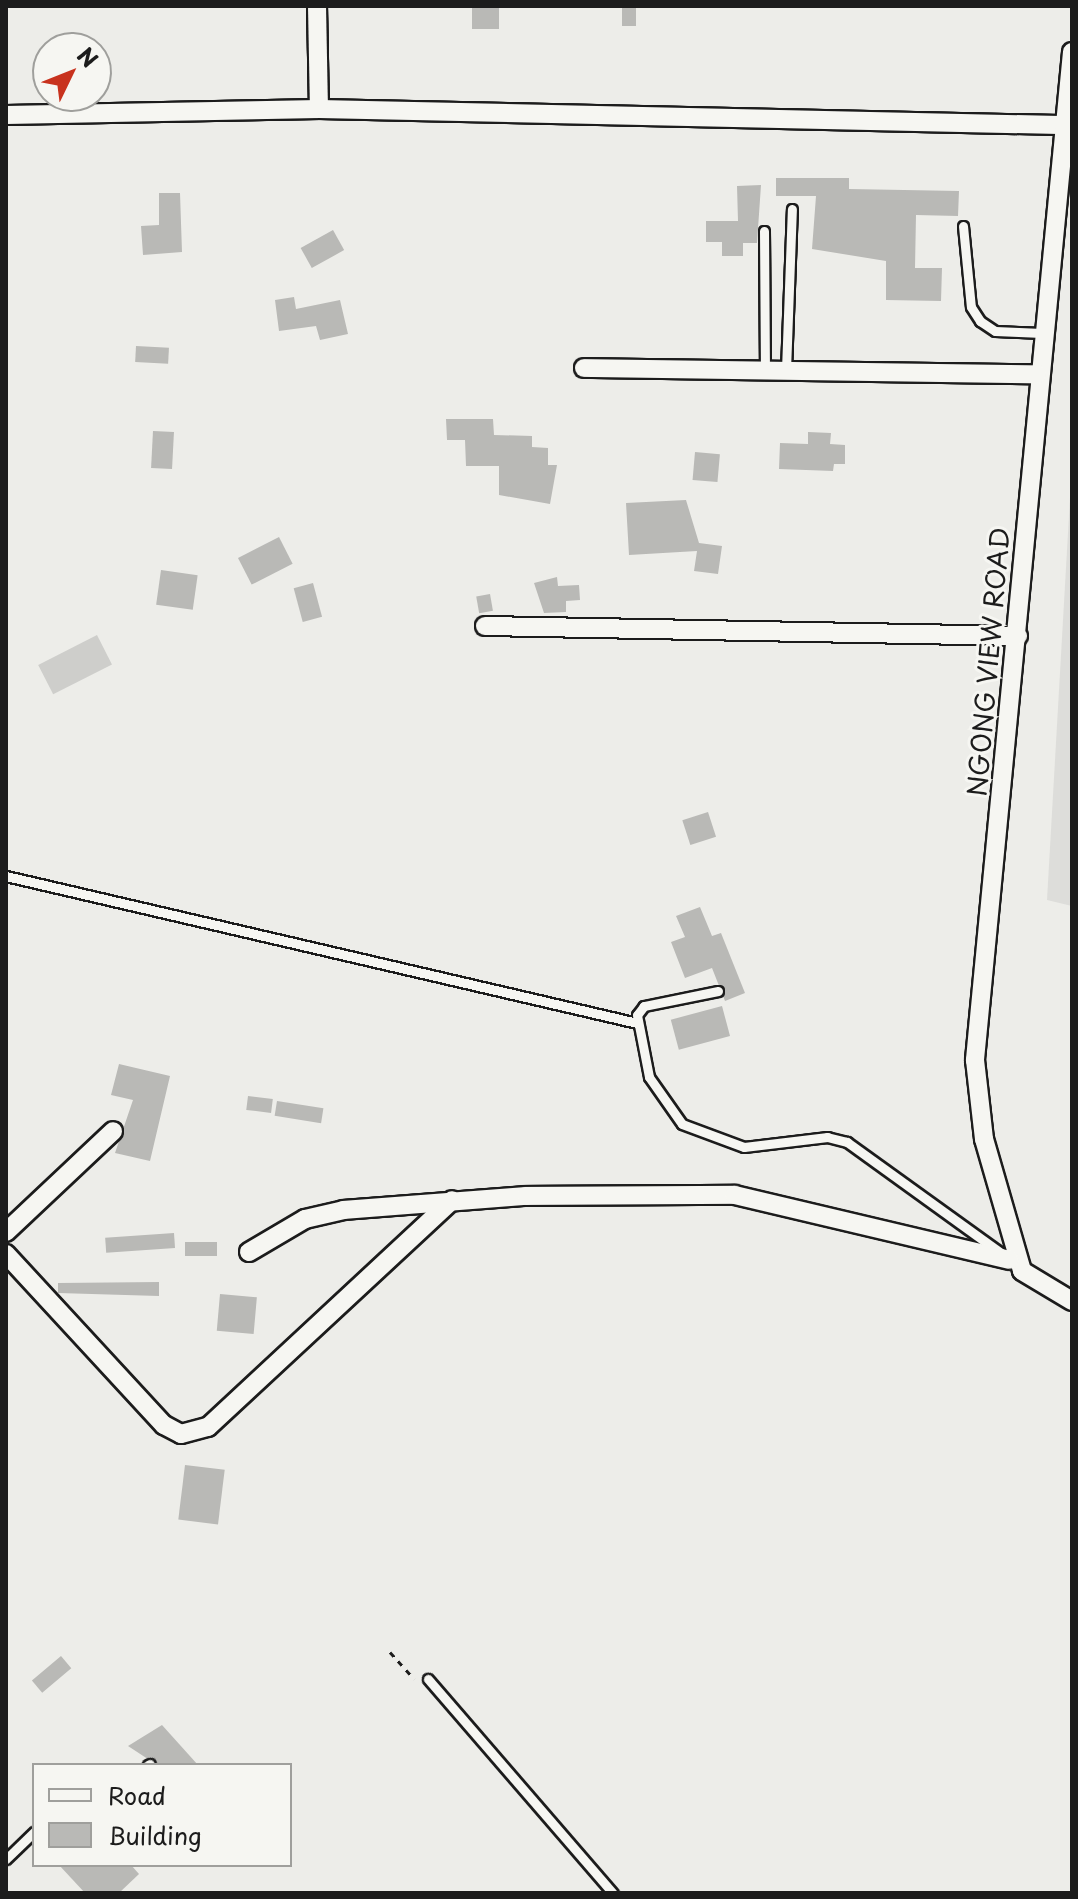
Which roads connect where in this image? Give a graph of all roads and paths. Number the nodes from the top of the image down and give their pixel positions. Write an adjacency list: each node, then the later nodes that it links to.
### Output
1 (317, 6): 3 (street)
2 (1072, 52): 5 (street, NGONG VIEW ROAD)
3 (319, 109): 4 (street); 5 (street)
4 (6, 115)
5 (1060, 125): 6 (street, NGONG VIEW ROAD)
6 (1066, 180): 10 (street, NGONG VIEW ROAD)
7 (792, 209): 13 (lane)
8 (963, 226): 10 (lane)
9 (764, 231): 12 (lane)
10 (1042, 333): 14 (street, NGONG VIEW ROAD)
11 (584, 368): 12 (street)
12 (765, 370): 13 (street)
13 (786, 370): 14 (street)
14 (1037, 374): 16 (street, NGONG VIEW ROAD)
15 (485, 626): 16 (street)
16 (1018, 636): 25 (street, NGONG VIEW ROAD)
17 (6, 876): 19 (lane)
18 (718, 991): 19 (lane)
19 (637, 1023): 25 (lane)
20 (113, 1131): 22 (street)
21 (452, 1200): 23 (street); 24 (street); 25 (street)
22 (6, 1232)
23 (249, 1252)
24 (6, 1254)
25 (1016, 1265): 26 (street)
26 (1072, 1301)
27 (428, 1679): 30 (lane)
28 (32, 1834): 29 (lane)
29 (6, 1859)
30 (613, 1893)

